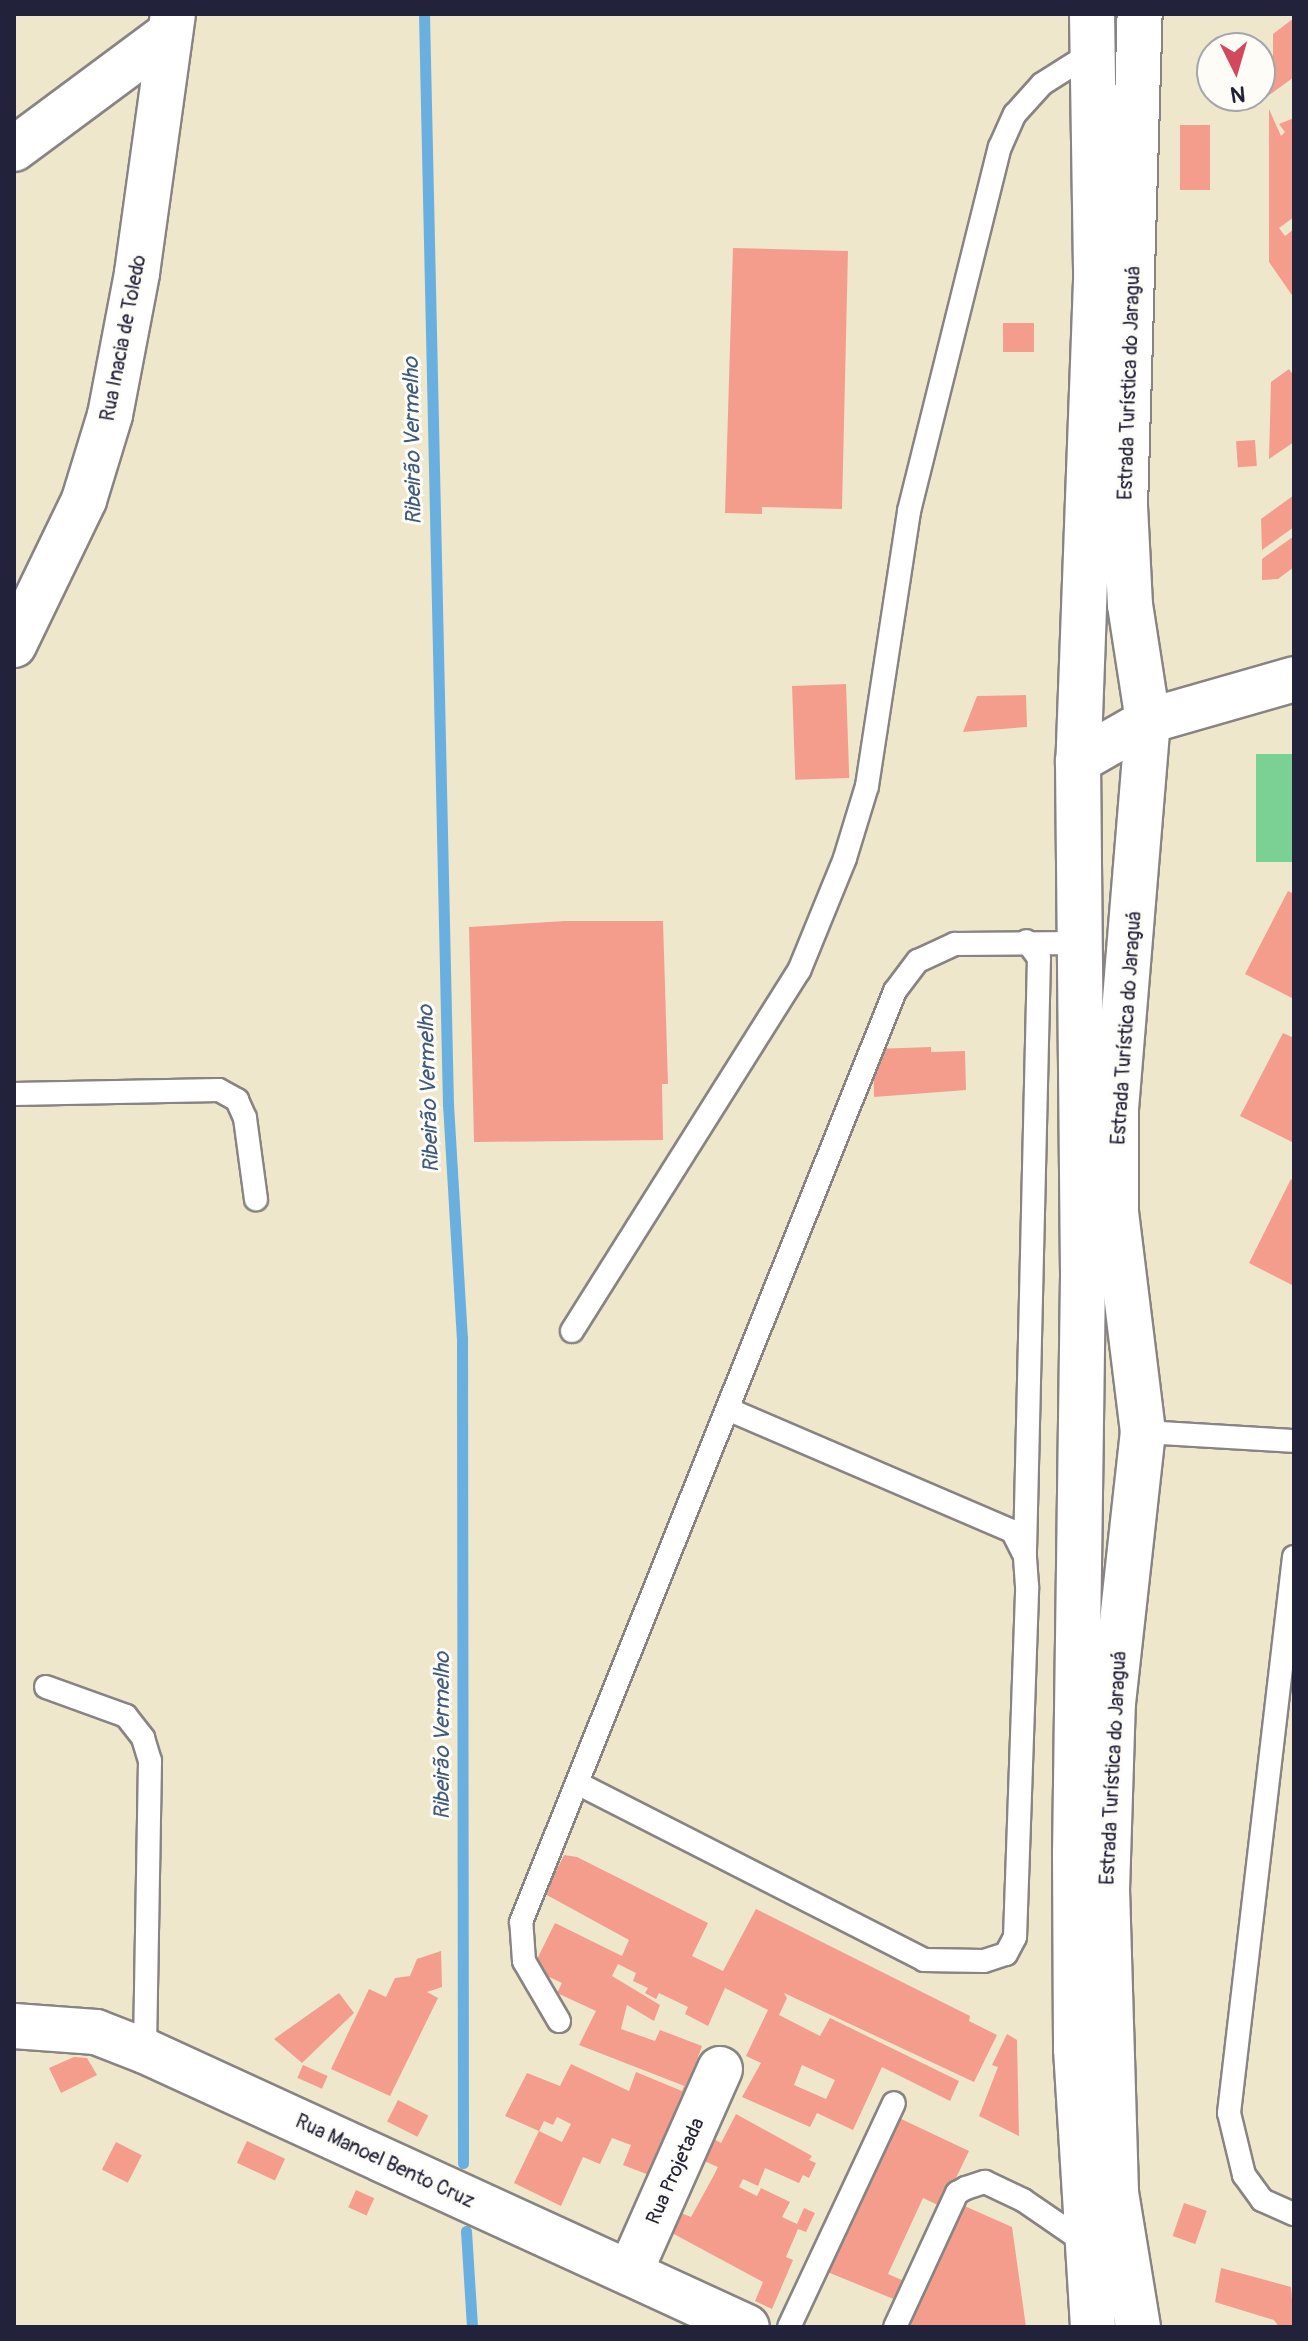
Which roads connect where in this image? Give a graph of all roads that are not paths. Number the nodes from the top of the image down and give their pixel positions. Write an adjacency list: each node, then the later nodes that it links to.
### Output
1 (1140, 14): 7 (main road, Estrada Turística do Jaraguá)
2 (171, 23): 4 (main road); 5 (main road, Rua Inacia de Toledo)
3 (1092, 33): 8 (main road, Estrada Turística do Jaraguá); 13 (lane)
4 (14, 149)
5 (14, 645)
6 (1294, 679): 7 (main road)
7 (1148, 721): 8 (main road); 16 (main road, Estrada Turística do Jaraguá)
8 (1078, 761): 10 (main road, Estrada Turística do Jaraguá)
9 (1026, 941): 10 (lane); 14 (lane); 18 (lane)
10 (1080, 943): 15 (main road, Estrada Turística do Jaraguá)
11 (14, 1094): 12 (lane)
12 (256, 1199)
13 (572, 1331)
14 (728, 1409): 18 (lane); 21 (lane)
15 (1078, 1420): 16 (main road); 28 (main road, Estrada Turística do Jaraguá)
16 (1143, 1432): 17 (lane); 34 (main road, Estrada Turística do Jaraguá)
17 (1294, 1441)
18 (1025, 1556): 21 (lane)
19 (1294, 1557): 27 (lane)
20 (46, 1687): 24 (lane)
21 (577, 1783): 22 (lane)
22 (559, 2021)
23 (14, 2026): 24 (main road, Rua Manoel Bento Cruz)
24 (145, 2051): 29 (main road, Rua Manoel Bento Cruz)
25 (720, 2069): 29 (main road, Rua Projetada)
26 (894, 2103): 31 (lane)
27 (1294, 2214)
28 (1084, 2242): 32 (lane); 33 (main road, Estrada Turística do Jaraguá)
29 (630, 2272): 30 (main road, Rua Manoel Bento Cruz)
30 (747, 2327)
31 (789, 2327)
32 (895, 2327)
33 (1093, 2327)
34 (1138, 2327)

